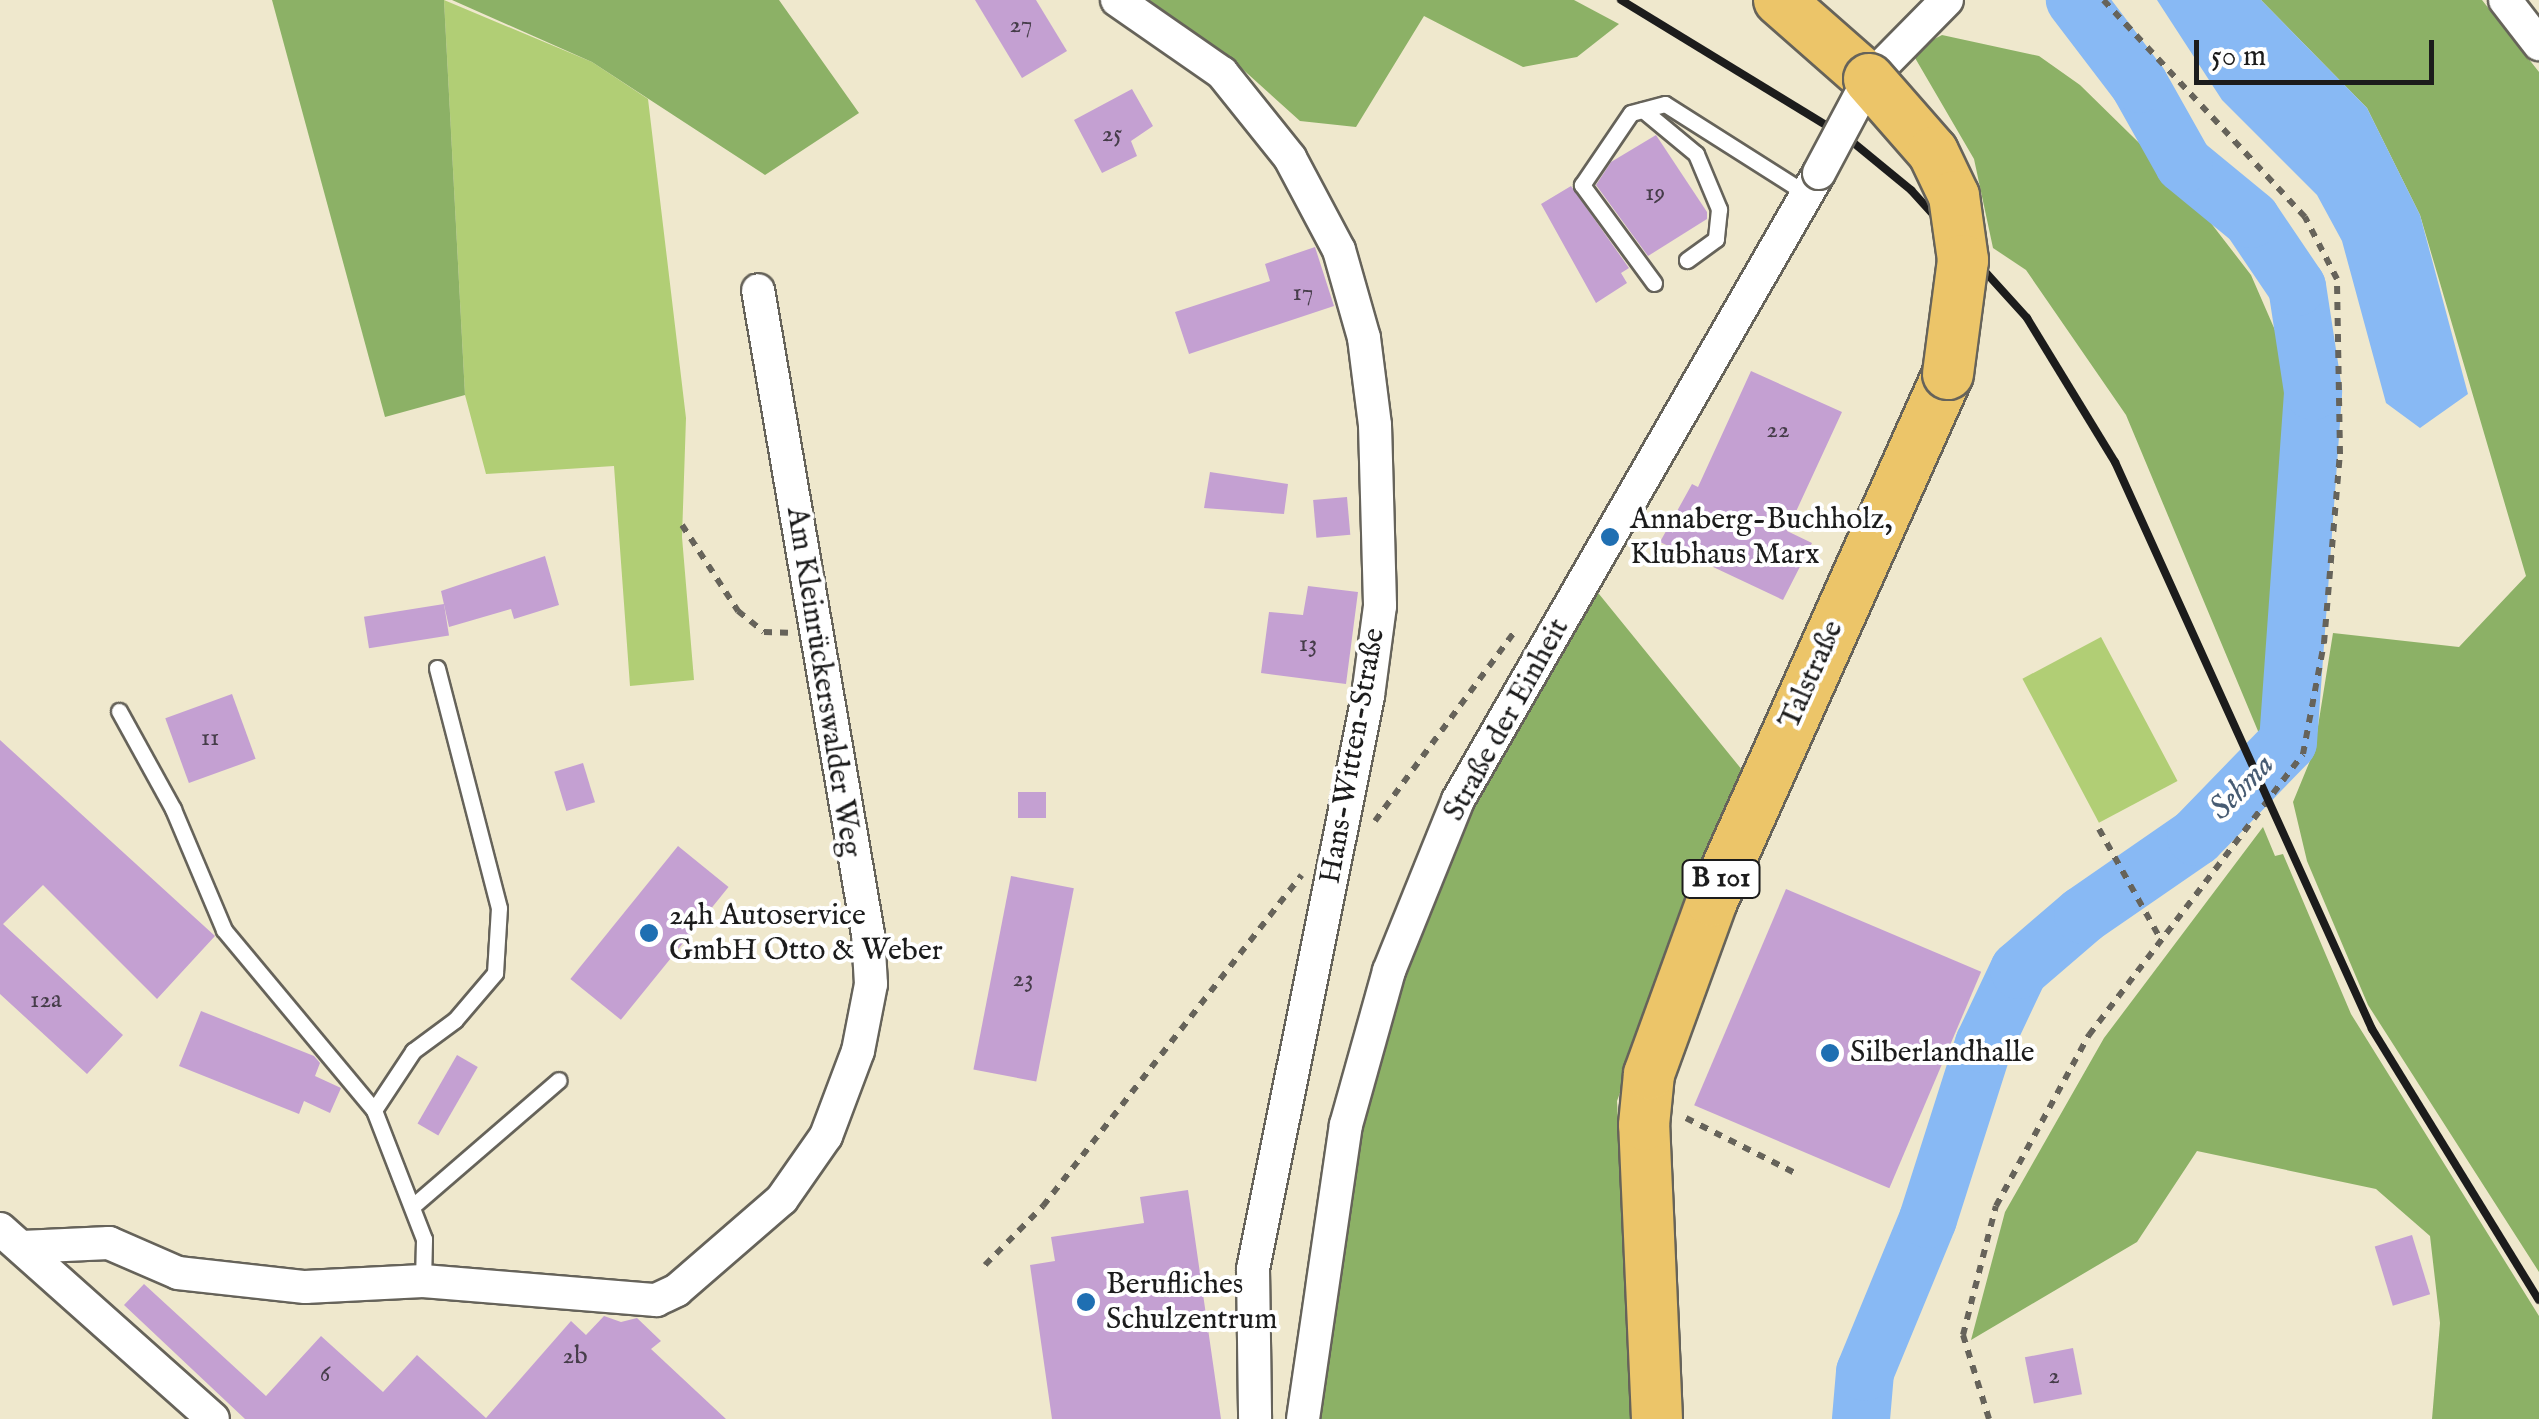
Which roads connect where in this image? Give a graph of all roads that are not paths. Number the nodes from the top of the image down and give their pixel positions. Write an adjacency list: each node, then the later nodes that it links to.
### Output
1 (1117, 0): 20 (street, Hans-Witten-Straße)
2 (1779, 0): 6 (main road, Talstraße / B 101)
3 (1946, 0): 6 (street, Straße der Einheit)
4 (2505, 0): 5 (street)
5 (2539, 44)
6 (1869, 80): 8 (street, Straße der Einheit, bridge); 22 (main road, Talstraße / B 101, bridge)
7 (1643, 110): 8 (lane); 9 (lane); 10 (lane)
8 (1813, 183): 21 (street, Straße der Einheit)
9 (1687, 260)
10 (1654, 283)
11 (758, 290): 18 (street, Am Kleinrückerswalder Weg)
12 (437, 668): 15 (lane)
13 (119, 711): 15 (lane)
14 (559, 1080): 16 (lane)
15 (374, 1110): 16 (lane)
16 (414, 1205): 18 (lane)
17 (11, 1238): 18 (street, Am Kleinrückerswalder Weg); 19 (street)
18 (423, 1281)
19 (213, 1419)
20 (1255, 1419)
21 (1304, 1419)
22 (1657, 1419)

